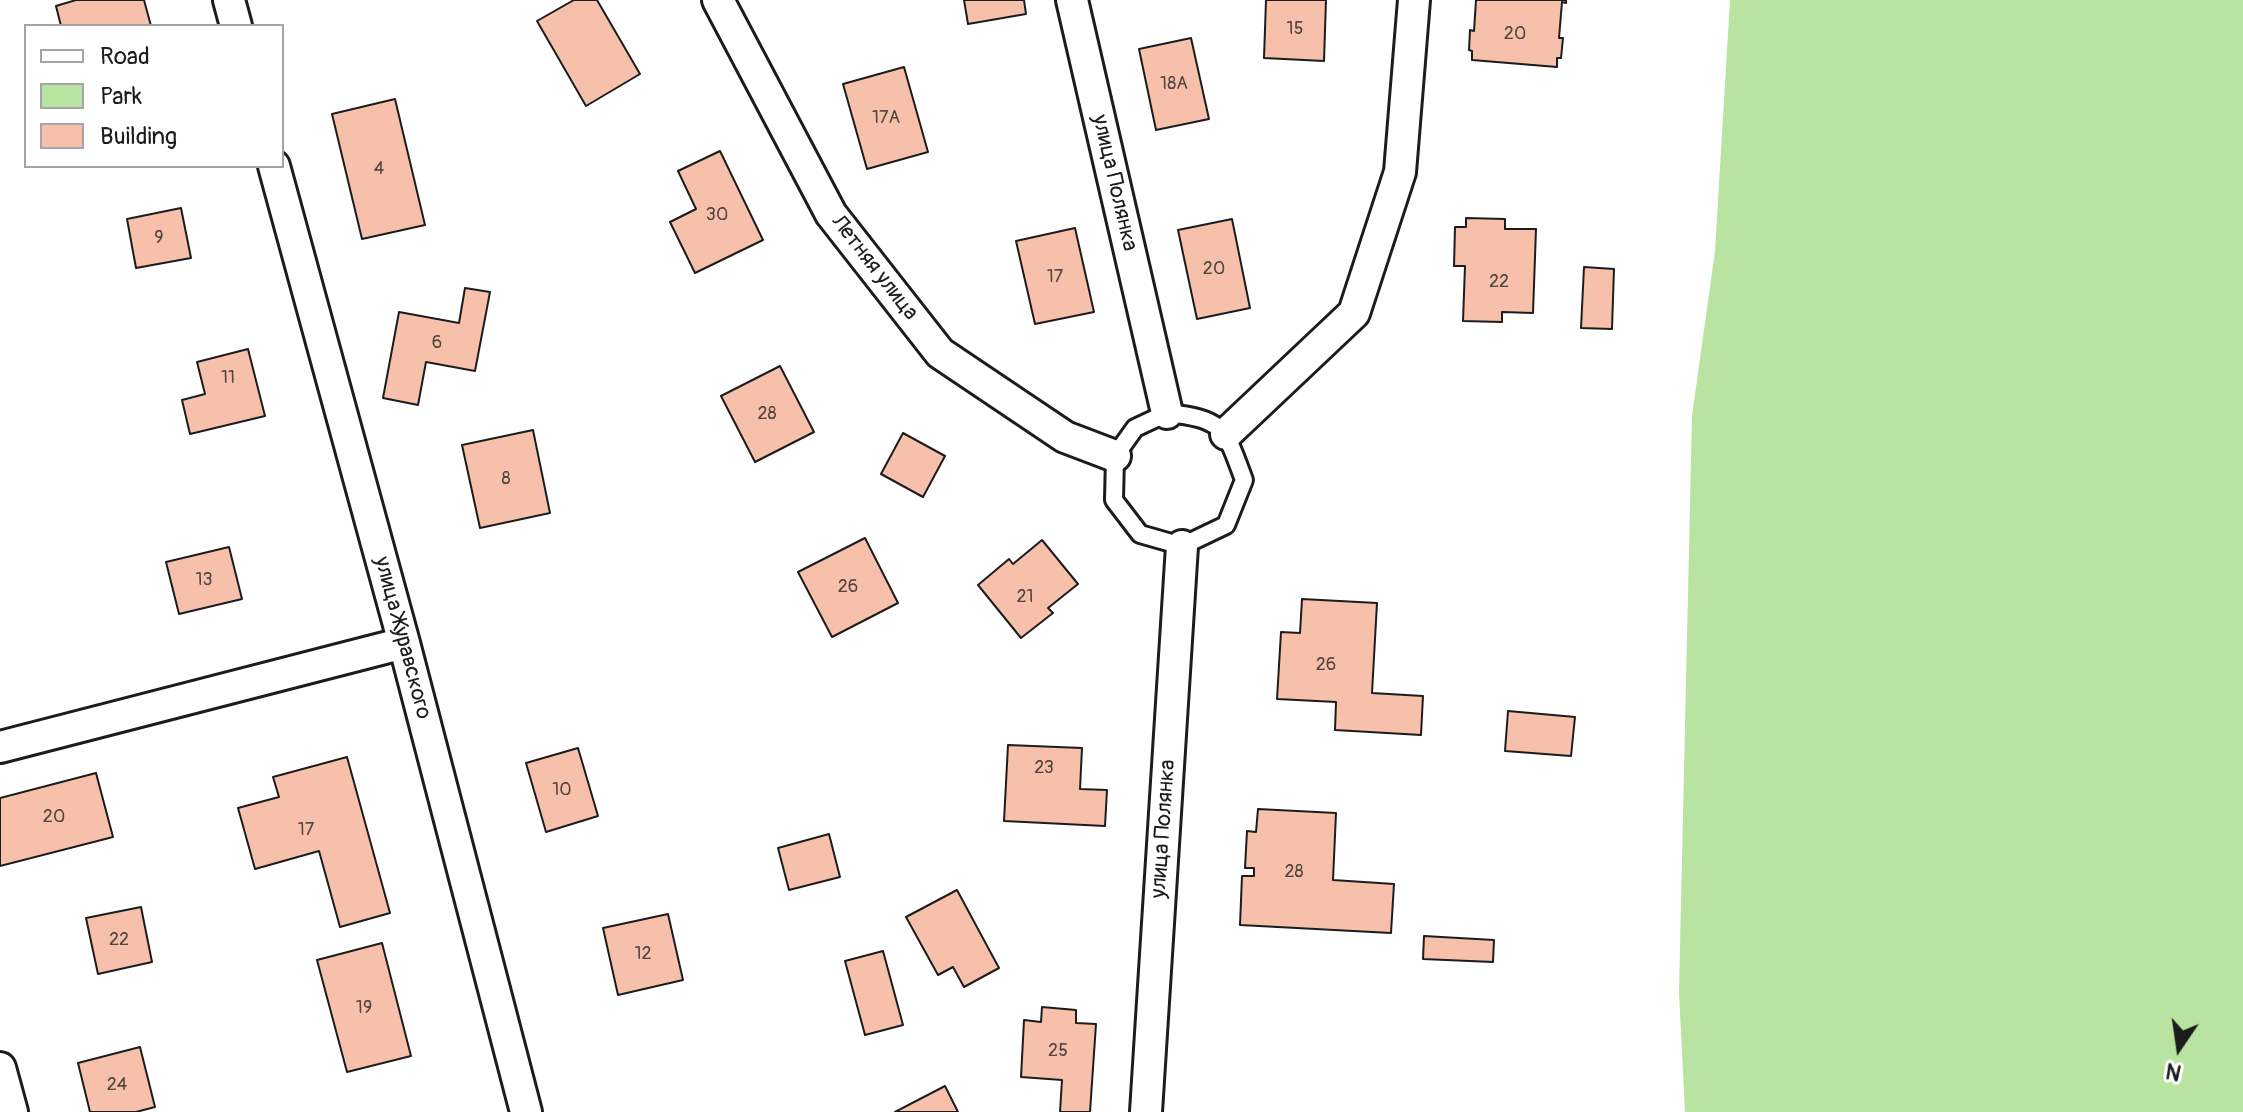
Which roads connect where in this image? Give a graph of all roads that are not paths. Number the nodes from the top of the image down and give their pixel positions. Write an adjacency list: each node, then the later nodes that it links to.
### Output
1 (229, 0): 5 (street)
2 (718, 0): 9 (street, Летняя улица)
3 (1072, 0): 7 (street, улица Полянка)
4 (1414, 0): 8 (street)
5 (235, 24)
6 (275, 168): 11 (street, улица Журавского)
7 (1167, 413): 8 (lane); 9 (lane)
8 (1226, 434): 10 (lane)
9 (1115, 456): 10 (lane)
10 (1182, 546): 16 (street, улица Полянка)
11 (404, 643): 12 (street); 15 (street, улица Журавского)
12 (0, 747)
13 (0, 1068): 14 (street)
14 (12, 1112)
15 (526, 1112)
16 (1146, 1112)

